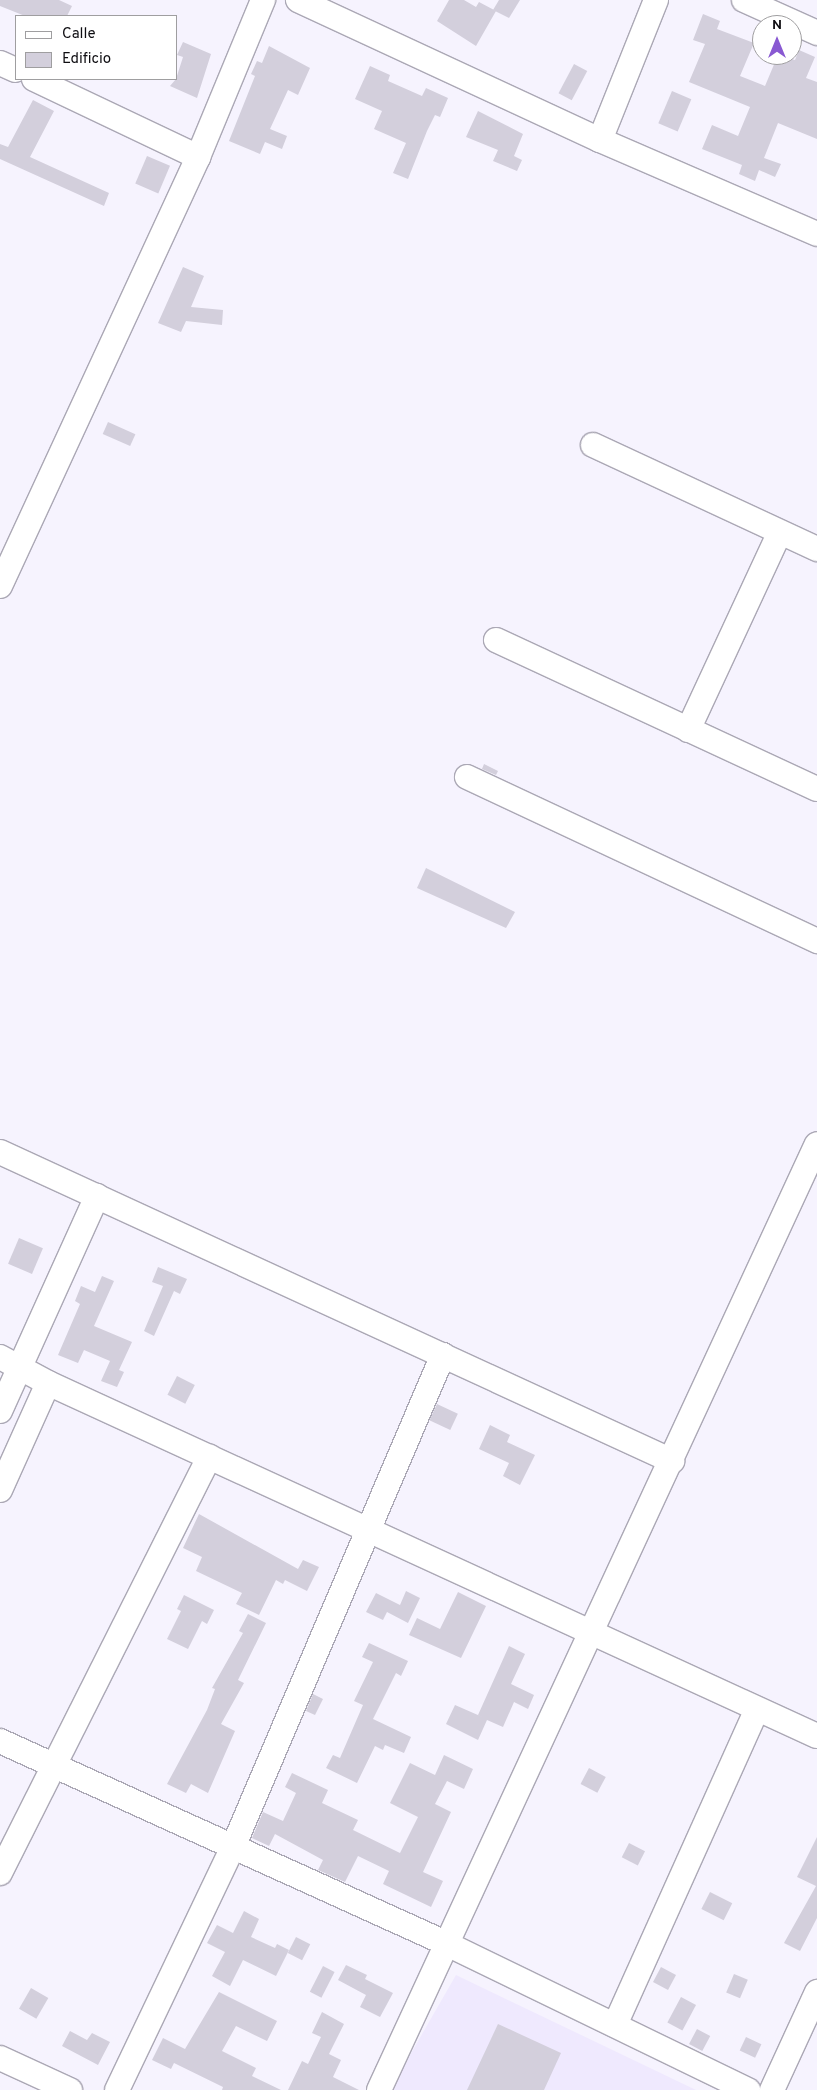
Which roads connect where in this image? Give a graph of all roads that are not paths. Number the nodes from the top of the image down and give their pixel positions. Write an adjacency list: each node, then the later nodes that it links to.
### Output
1 (263, 0): 10 (street)
2 (298, 0): 9 (street)
3 (656, 0): 9 (street)
4 (744, 0): 5 (street)
5 (817, 32)
6 (0, 63): 7 (street)
7 (15, 70)
8 (36, 80): 10 (street)
9 (600, 140): 11 (street)
10 (198, 157): 15 (street)
11 (817, 234)
12 (593, 445): 13 (street)
13 (780, 532): 14 (street); 17 (street)
14 (817, 549)
15 (0, 586)
16 (496, 640): 17 (street)
17 (688, 730): 19 (street)
18 (467, 777): 20 (street)
19 (817, 789)
20 (817, 941)
21 (817, 1144): 29 (street)
22 (0, 1152): 23 (street)
23 (97, 1196): 24 (street); 25 (street)
24 (443, 1355): 29 (street); 31 (street)
25 (10, 1361): 26 (street); 27 (street)
26 (48, 1382): 28 (street); 30 (street)
27 (0, 1411)
28 (209, 1457): 31 (street); 36 (street)
29 (672, 1460): 32 (street)
30 (0, 1490)
31 (368, 1530): 32 (street); 37 (street)
32 (591, 1634): 33 (street); 39 (street)
33 (757, 1709): 34 (street); 41 (street)
34 (817, 1736)
35 (0, 1741): 36 (street)
36 (53, 1766): 37 (street); 38 (street)
37 (233, 1847): 39 (street); 44 (street)
38 (0, 1873)
39 (447, 1944): 41 (street); 45 (street)
40 (817, 1992): 47 (street)
41 (615, 2025): 46 (street)
42 (0, 2058): 43 (street)
43 (70, 2090)
44 (117, 2090)
45 (379, 2090)
46 (748, 2090)
47 (772, 2090)

